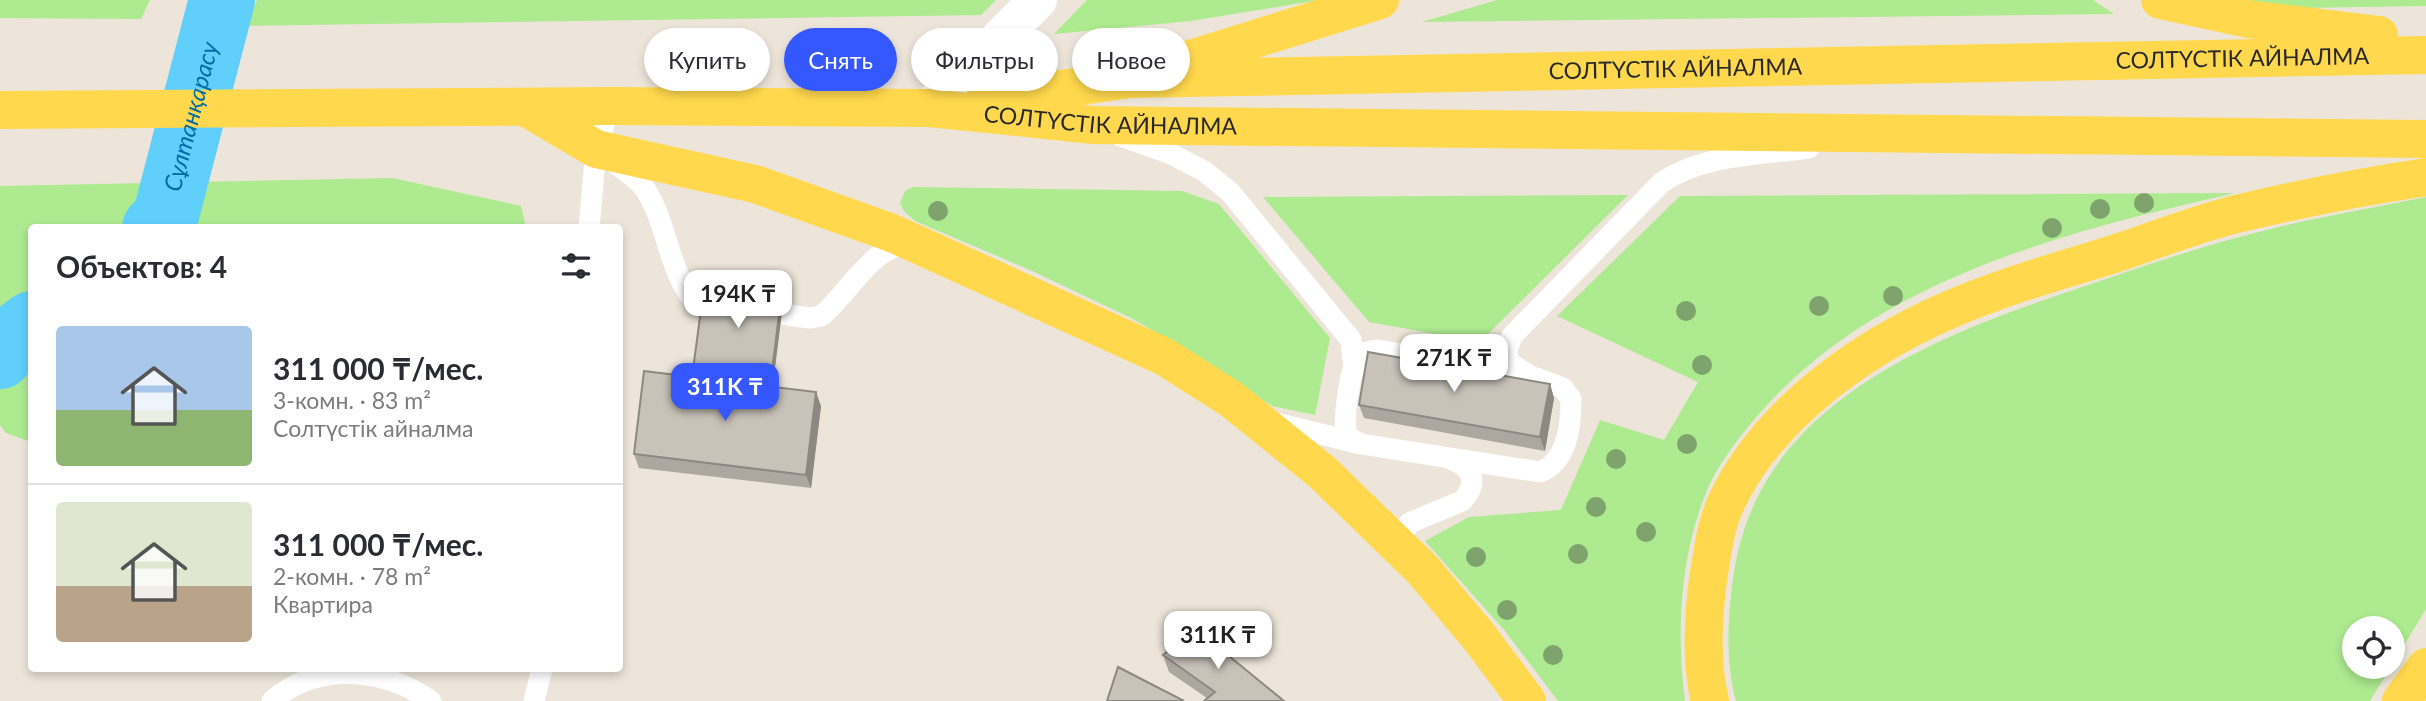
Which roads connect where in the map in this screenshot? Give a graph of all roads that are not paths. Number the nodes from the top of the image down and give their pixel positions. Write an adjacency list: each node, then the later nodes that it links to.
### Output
1 (1038, 0): 11 (street)
2 (1380, 0): 6 (main road)
3 (2161, 0): 4 (main road)
4 (2426, 38)
5 (2426, 55): 7 (main road, СОЛТҮСТІК АЙНАЛМА)
6 (1190, 60)
7 (1190, 78)
8 (1072, 87): 11 (main road, СОЛТҮСТІК АЙНАЛМА)
9 (523, 106): 10 (main road, СОЛТҮСТІК АЙНАЛМА); 12 (main road, СОЛТҮСТІК АЙНАЛМА); 16 (main road)
10 (610, 106): 11 (main road, СОЛТҮСТІК АЙНАЛМА); 16 (lane)
11 (929, 108): 13 (main road, СОЛТҮСТІК АЙНАЛМА)
12 (0, 110)
13 (1093, 125): 14 (main road, СОЛТҮСТІК АЙНАЛМА); 20 (lane)
14 (1910, 134): 15 (main road, СОЛТҮСТІК АЙНАЛМА); 21 (lane)
15 (2426, 139)
16 (597, 149): 18 (lane); 19 (main road); 19 (lane)
17 (2426, 177): 32 (main road)
18 (589, 224)
19 (928, 248): 22 (main road)
20 (1354, 370): 21 (lane); 23 (lane)
21 (1537, 378): 24 (lane)
22 (1231, 399): 23 (lane); 25 (main road)
23 (1361, 444): 24 (lane)
24 (1446, 458): 25 (lane)
25 (1409, 555): 31 (main road)
26 (2426, 667): 33 (main road)
27 (541, 672): 30 (lane)
28 (272, 701): 29 (lane)
29 (431, 701)
30 (534, 701)
31 (1527, 701)
32 (1710, 701)
33 (2401, 701)

